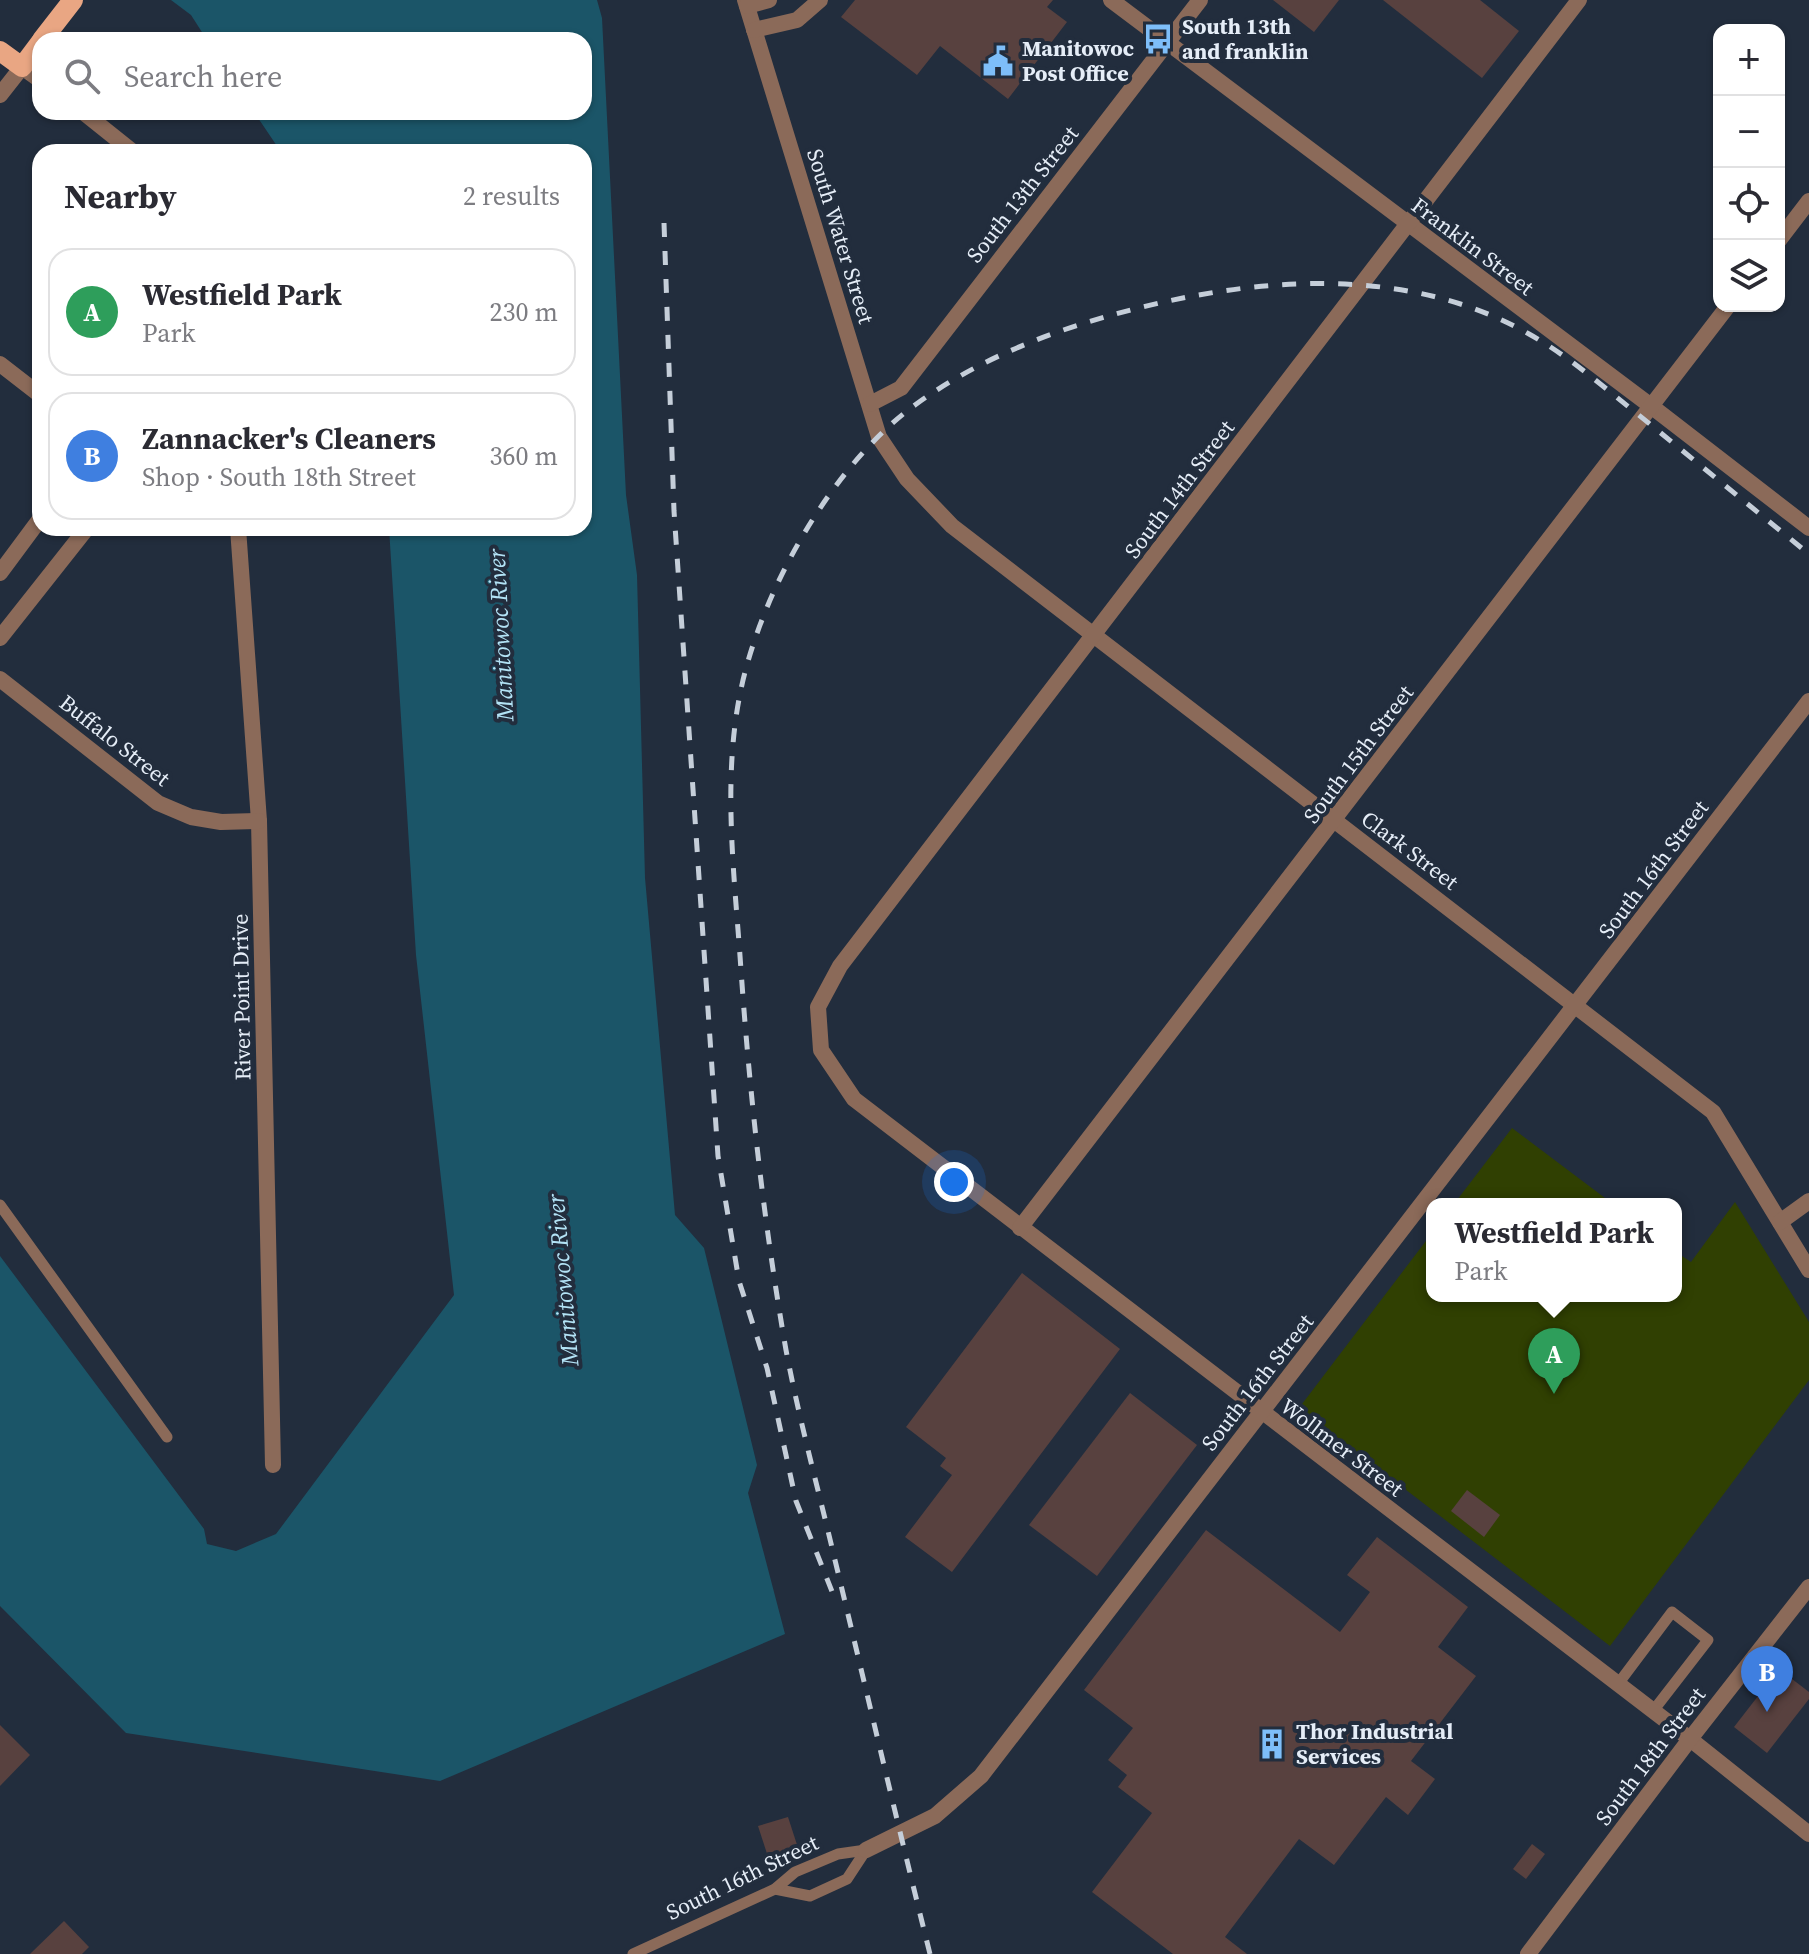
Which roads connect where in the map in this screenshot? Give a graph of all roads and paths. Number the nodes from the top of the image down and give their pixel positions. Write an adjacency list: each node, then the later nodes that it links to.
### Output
1 (73, 0): 9 (main road)
2 (769, 0): 7 (street)
3 (820, 0): 8 (street)
4 (1111, 0): 10 (street, Franklin Street)
5 (1200, 0): 10 (street, South 13th Street)
6 (1579, 0): 19 (street, South 14th Street)
7 (746, 3): 8 (street, South Water Street)
8 (754, 30): 24 (street, South Water Street)
9 (48, 32)
10 (1167, 43): 19 (street, Franklin Street); 24 (street, South 13th Street)
11 (0, 51): 13 (main road)
12 (32, 53): 13 (main road)
13 (22, 67): 14 (street); 15 (street)
14 (32, 74)
15 (0, 95)
16 (93, 120): 17 (street)
17 (123, 144)
18 (1809, 201): 20 (street)
19 (1408, 225): 25 (street, Franklin Street); 32 (street, South 14th Street)
20 (1785, 232)
21 (1723, 312): 25 (street, South 15th Street)
22 (0, 364): 23 (street)
23 (32, 389)
24 (870, 404): 26 (street, South Water Street)
25 (1651, 406): 27 (street, Franklin Street); 36 (street, South 15th Street)
26 (907, 479): 32 (street, Clark Street)
27 (1809, 528)
28 (32, 530): 31 (street)
29 (81, 536): 33 (street)
30 (239, 536): 37 (street, River Point Drive)
31 (0, 573)
32 (1095, 636): 36 (street, Clark Street); 39 (street, South 14th Street)
33 (0, 638)
34 (0, 679): 37 (street, Buffalo Street)
35 (1809, 701): 38 (street, South 16th Street)
36 (1335, 820): 38 (street, Clark Street); 45 (street, South 15th Street)
37 (259, 821): 49 (street, River Point Drive)
38 (1576, 1005): 40 (street, South 16th Street); 44 (street, Clark Street)
39 (818, 1007): 45 (street, Wollmer Street)
40 (1427, 1198)
41 (1426, 1199): 47 (street, South 16th Street)
42 (1809, 1201): 44 (street)
43 (0, 1205): 48 (lane)
44 (1780, 1222): 46 (street, Clark Street)
45 (1020, 1228): 47 (street, Wollmer Street)
46 (1809, 1270)
47 (1261, 1413): 51 (street, Wollmer Street); 55 (street, South 16th Street)
48 (167, 1437)
49 (273, 1465)
50 (1809, 1587): 53 (street, South 18th Street)
51 (1618, 1684): 52 (street, Wollmer Street); 52 (lane)
52 (1653, 1711): 53 (street, Wollmer Street)
53 (1690, 1739): 54 (street, Wollmer Street); 58 (street, South 18th Street)
54 (1809, 1834)
55 (866, 1850): 56 (lane, South 16th Street); 56 (lane)
56 (775, 1889): 57 (lane, South 16th Street)
57 (633, 1954)
58 (1528, 1954)

